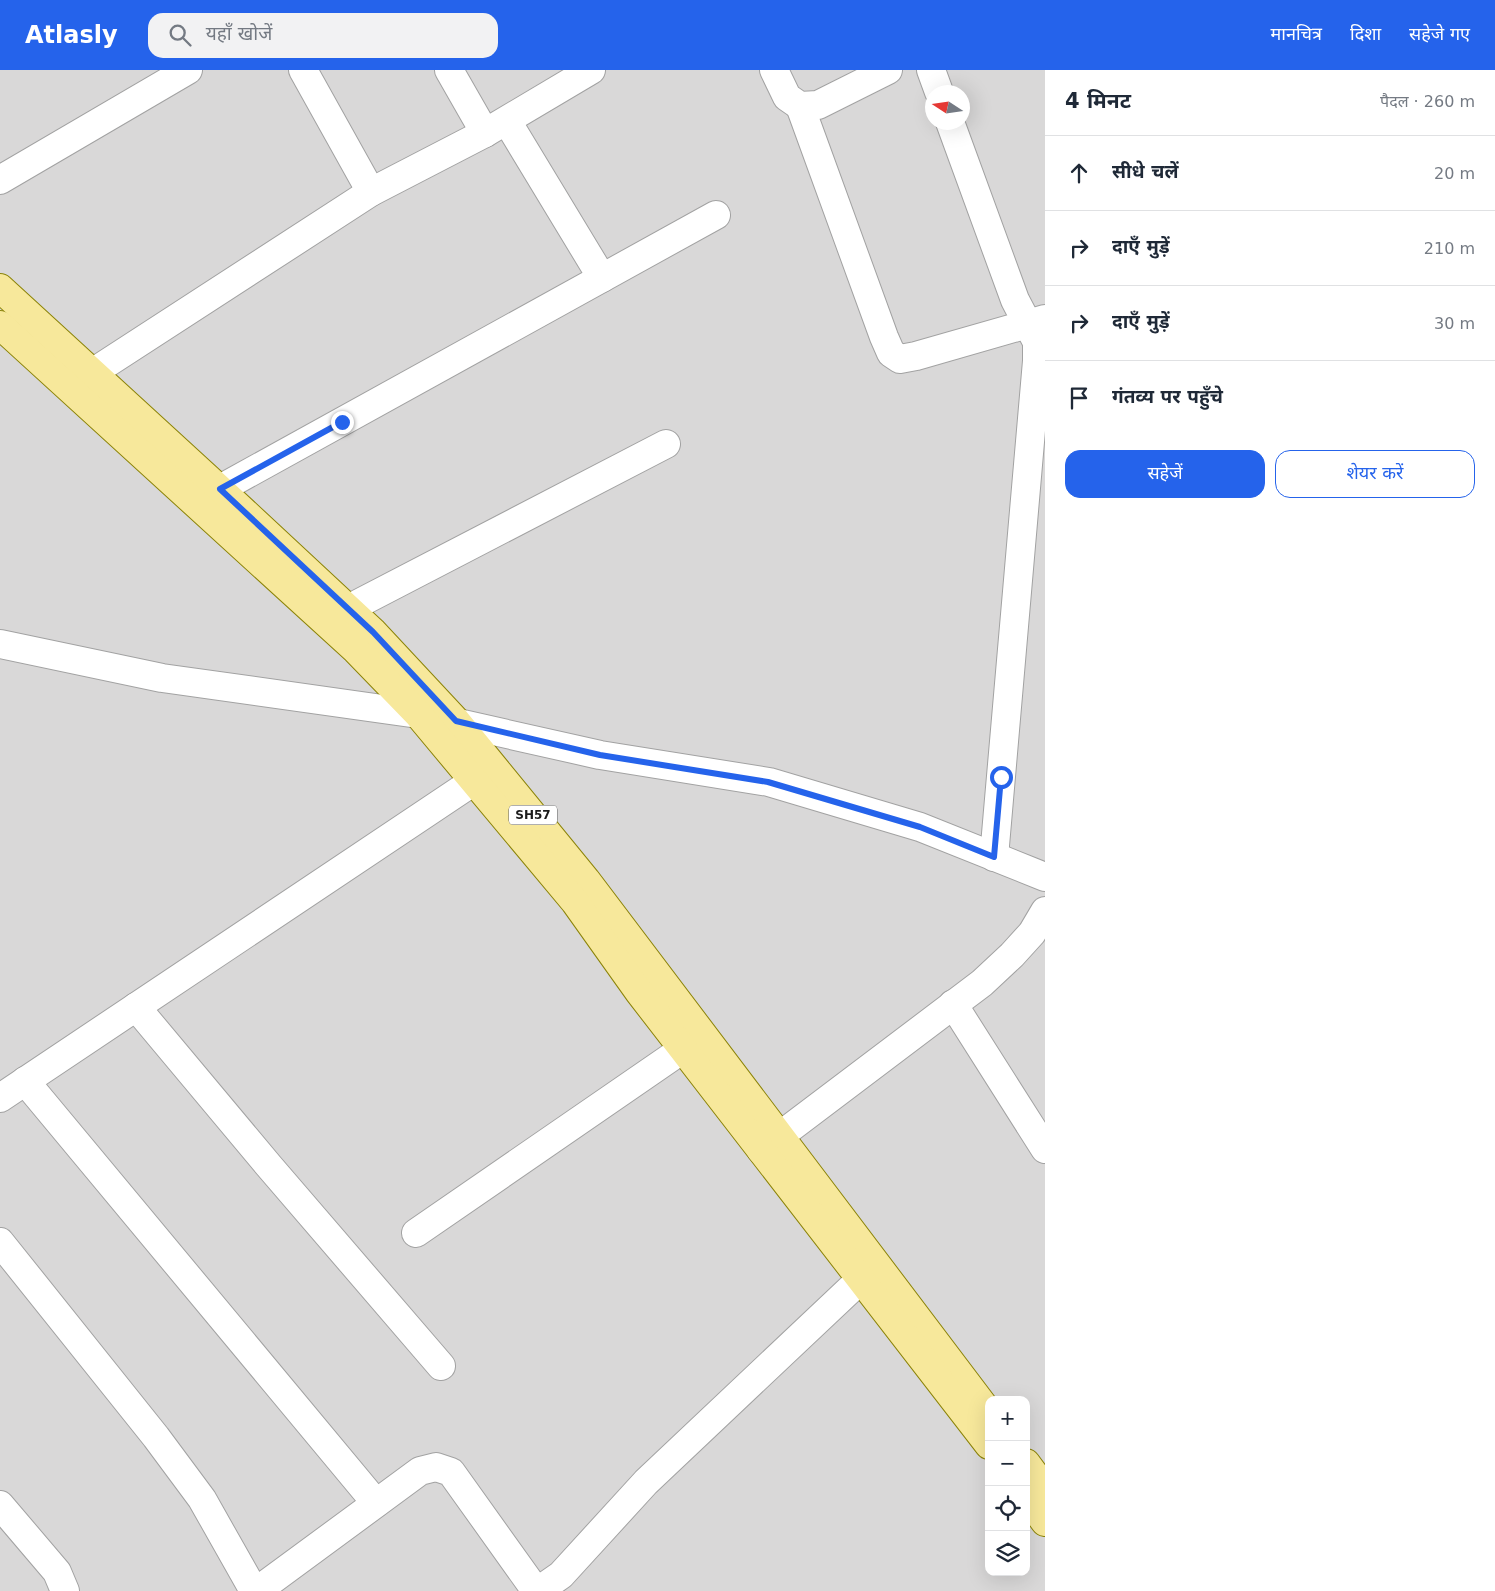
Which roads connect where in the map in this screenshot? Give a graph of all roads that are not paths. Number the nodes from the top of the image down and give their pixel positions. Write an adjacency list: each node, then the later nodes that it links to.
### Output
1 (188, 70): 12 (street)
2 (303, 70): 13 (street)
3 (449, 70): 10 (street)
4 (591, 70): 10 (street)
5 (774, 70): 9 (street)
6 (888, 70): 9 (street)
7 (931, 70): 8 (street)
8 (936, 85)
9 (800, 106): 17 (street)
10 (496, 127): 13 (street); 15 (street)
11 (953, 130): 17 (street)
12 (0, 180)
13 (372, 192): 19 (street)
14 (716, 215): 15 (street)
15 (602, 278): 21 (street)
16 (0, 288): 19 (main road, SH57)
17 (1037, 322): 27 (street)
18 (0, 325): 24 (main road, SH57)
19 (92, 373): 21 (main road, SH57)
20 (666, 444): 22 (street)
21 (220, 489): 22 (main road, SH57)
22 (348, 609): 25 (main road, SH57)
23 (0, 644): 24 (street)
24 (418, 714): 25 (street); 26 (main road, SH57)
25 (456, 721): 27 (street); 35 (main road, SH57)
26 (474, 781): 31 (street); 32 (main road, SH57)
27 (994, 857): 28 (street)
28 (1045, 877)
29 (1045, 911): 30 (street)
30 (953, 1004): 35 (street); 36 (street)
31 (136, 1007): 33 (street); 40 (street)
32 (683, 1050): 35 (main road, SH57); 37 (street)
33 (25, 1081): 34 (street); 46 (street)
34 (0, 1098)
35 (770, 1143): 39 (main road, SH57); 41 (main road, SH57)
36 (1045, 1149)
37 (416, 1233)
38 (0, 1242): 50 (street)
39 (861, 1279): 42 (main road, SH57); 51 (street)
40 (441, 1366)
41 (985, 1427)
42 (985, 1427)
43 (1030, 1468): 44 (main road)
44 (1045, 1489)
45 (1030, 1501): 48 (main road)
46 (376, 1503): 50 (street); 51 (street)
47 (0, 1505): 49 (street)
48 (1045, 1522)
49 (65, 1591)
50 (255, 1591)
51 (537, 1591)

